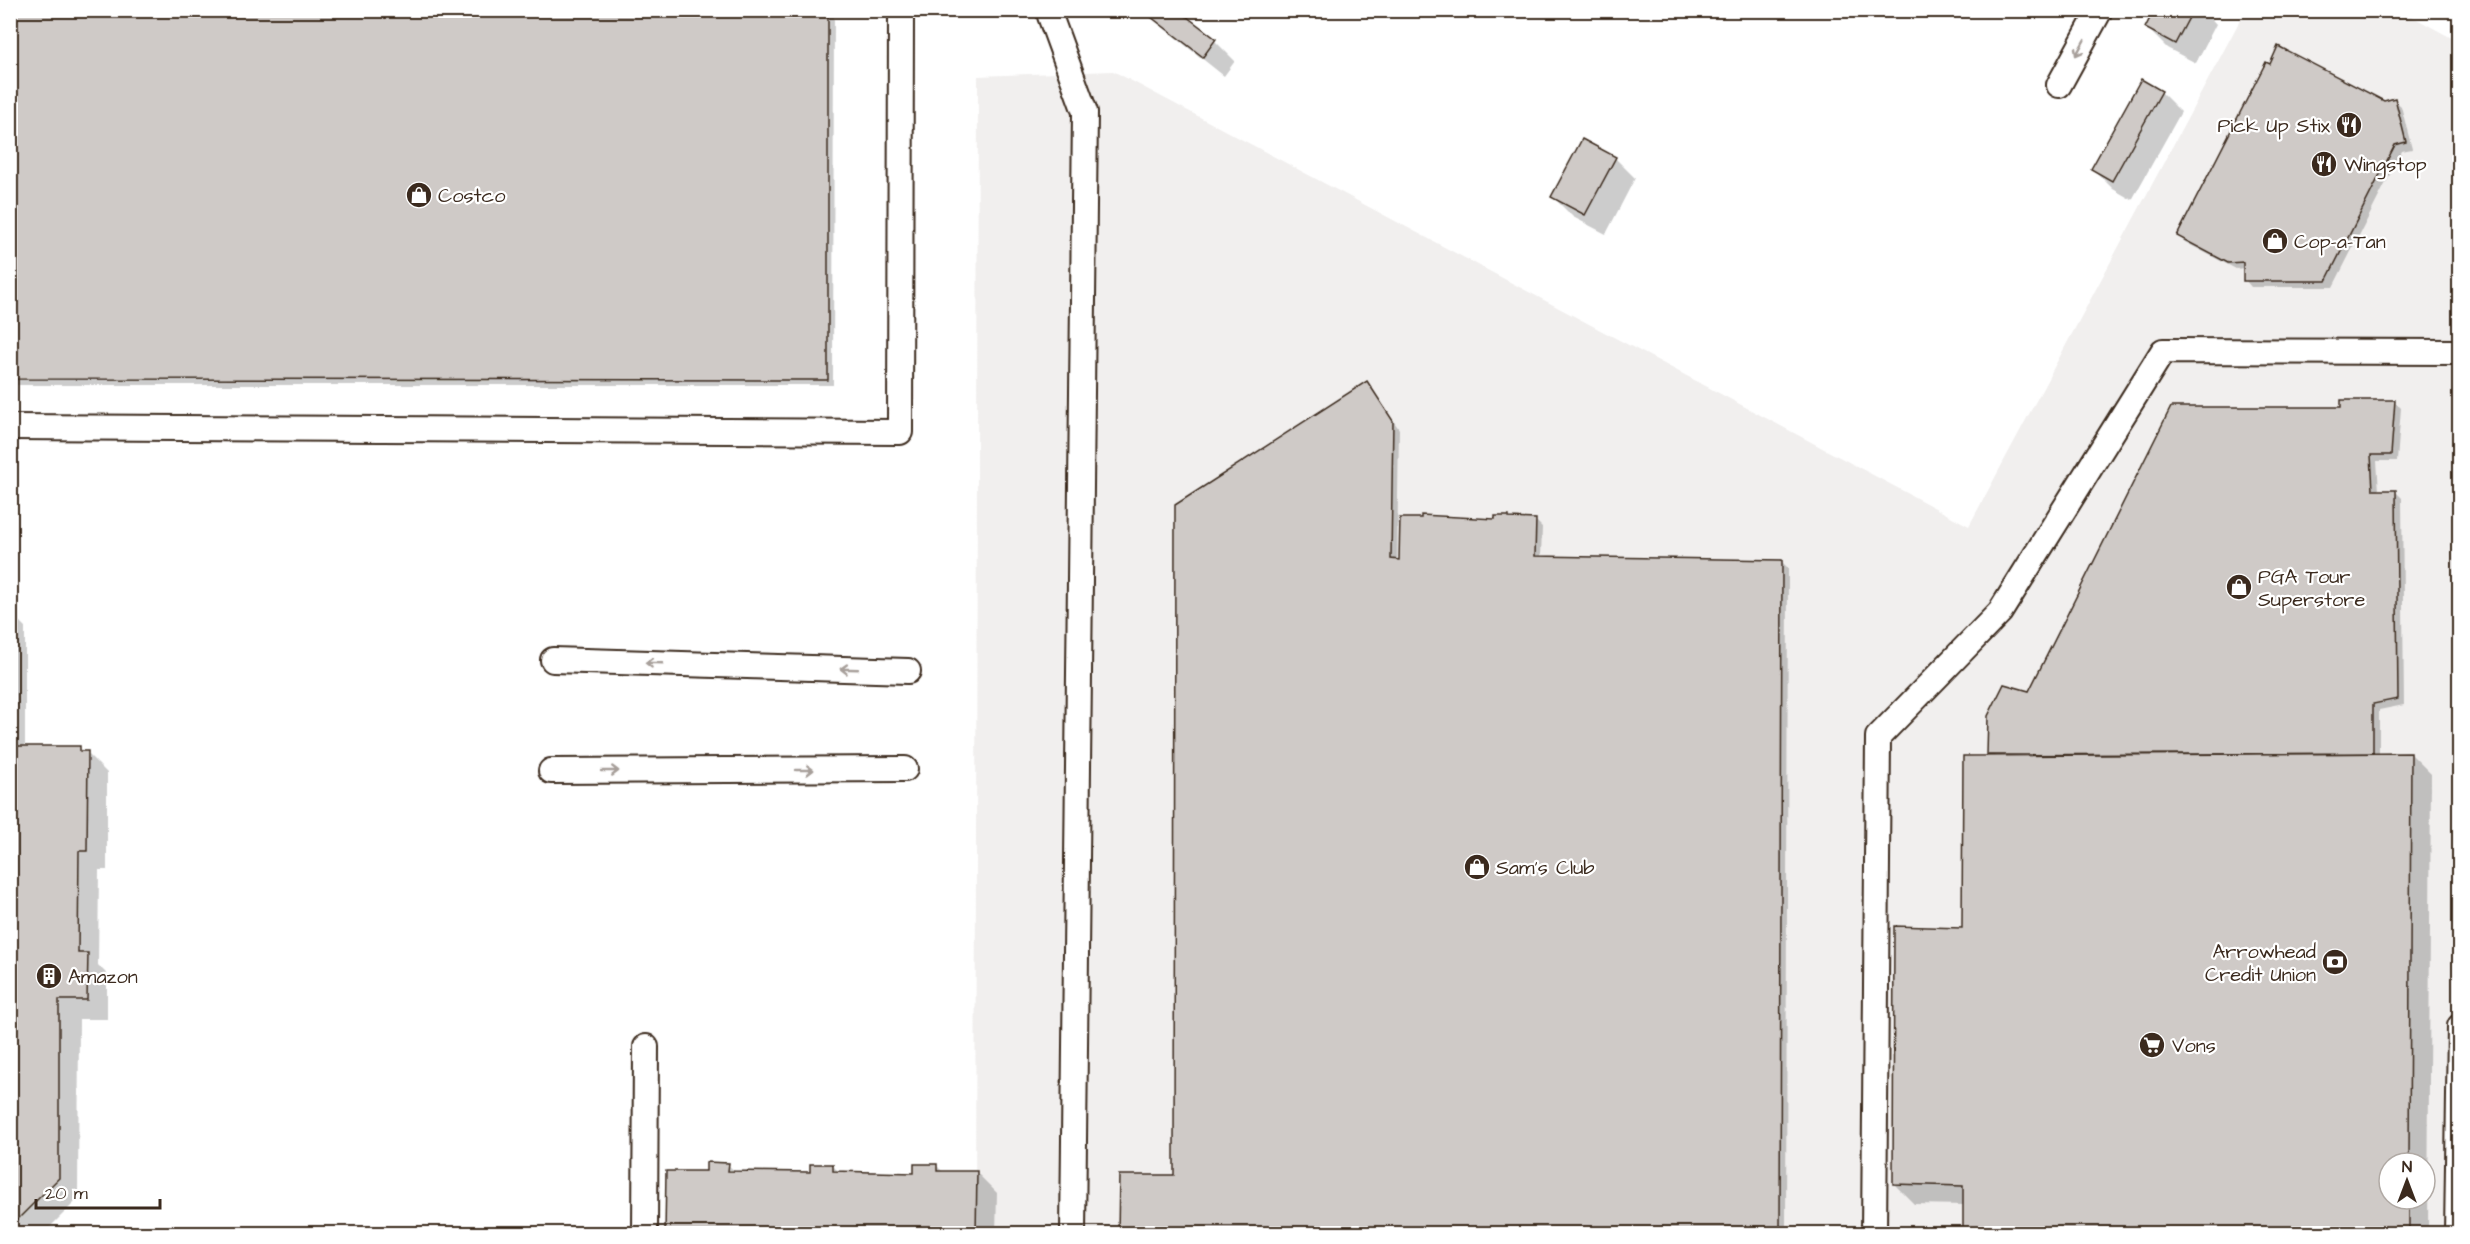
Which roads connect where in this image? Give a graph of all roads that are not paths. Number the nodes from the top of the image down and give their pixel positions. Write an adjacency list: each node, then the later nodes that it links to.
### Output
1 (901, 10): 6 (lane)
2 (1050, 10): 14 (lane)
3 (2100, 10): 4 (lane, one-way to 4)
4 (2059, 85)
5 (2460, 352): 15 (lane)
6 (10, 427)
7 (553, 660): 8 (lane, one-way to 7)
8 (908, 670)
9 (905, 769): 10 (lane, one-way to 9)
10 (551, 771)
11 (2460, 1026): 16 (lane)
12 (646, 1047): 13 (lane)
13 (645, 1233)
14 (1073, 1233)
15 (1874, 1233)
16 (2457, 1233)

